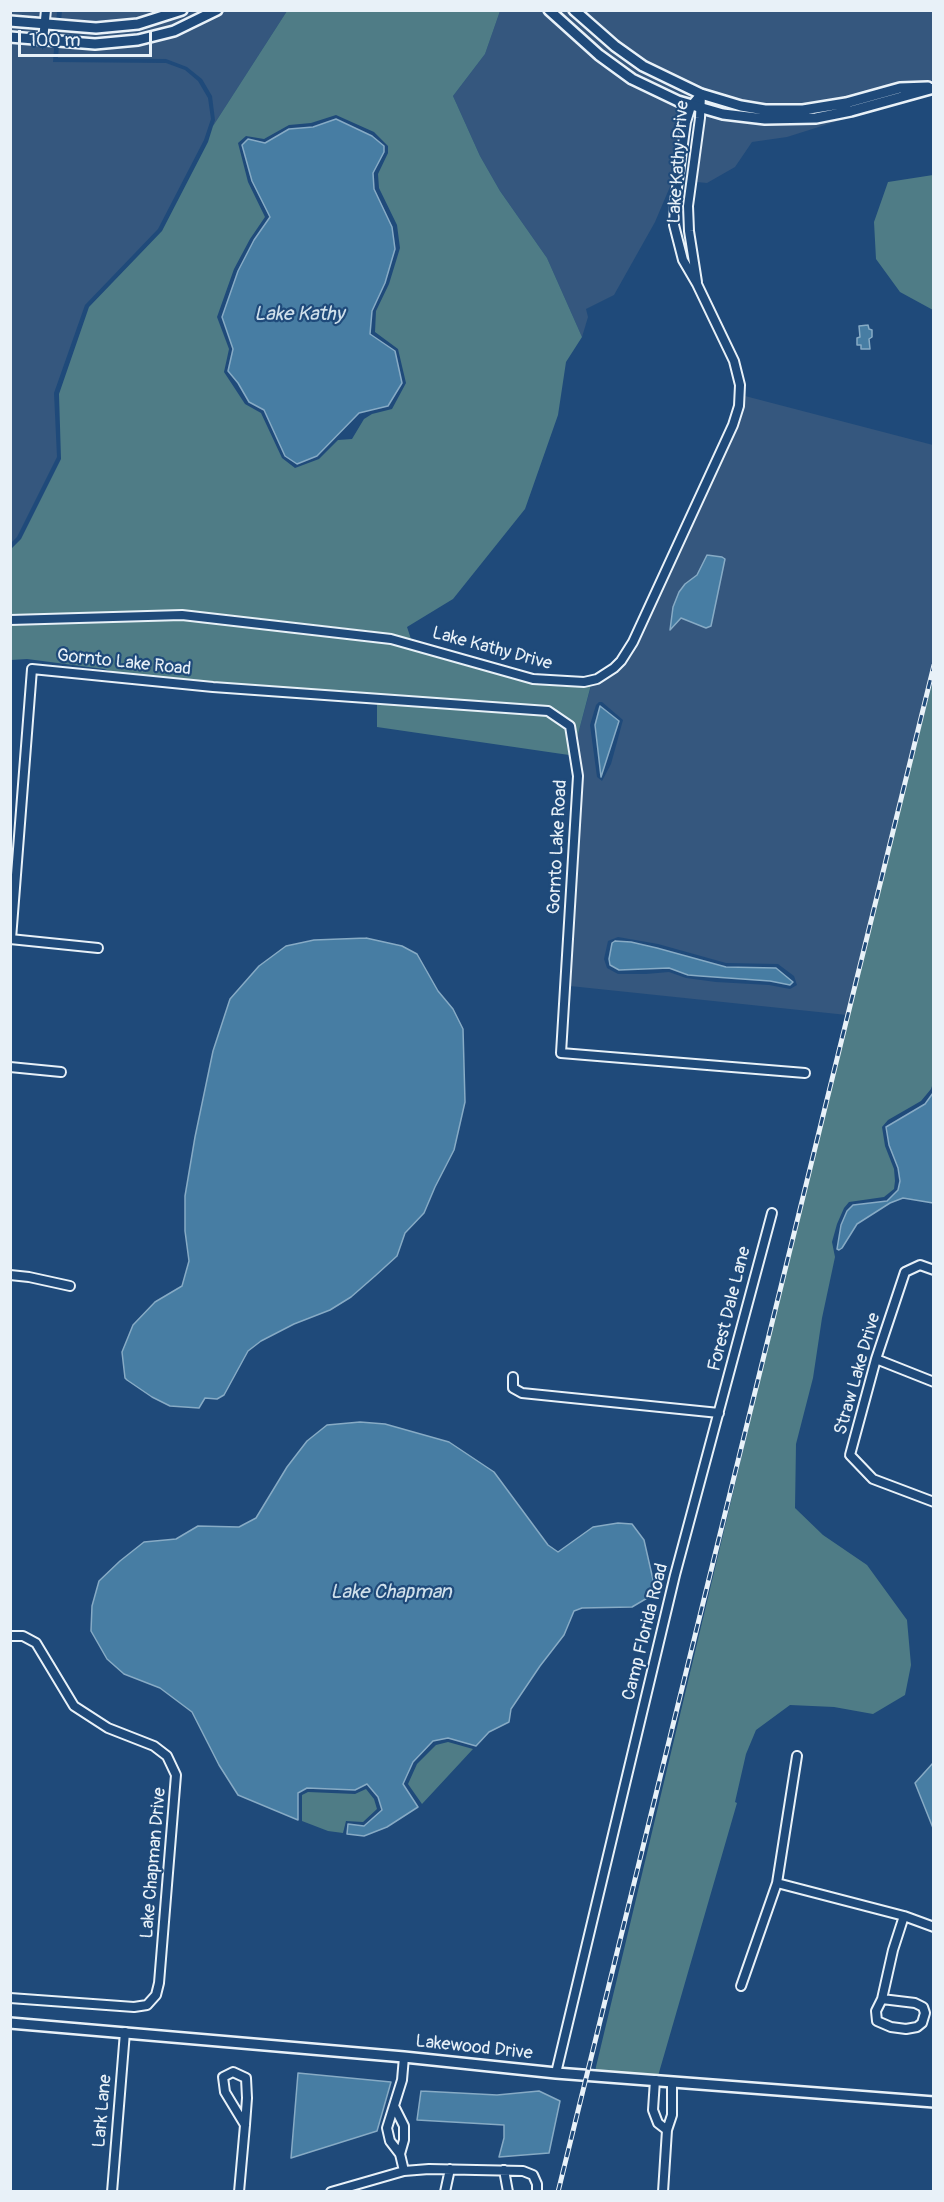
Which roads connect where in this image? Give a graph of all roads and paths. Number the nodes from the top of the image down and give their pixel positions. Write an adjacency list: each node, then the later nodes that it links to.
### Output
1 (46, 10): 8 (street)
2 (183, 10): 6 (street)
3 (217, 10): 9 (street)
4 (549, 10): 14 (street)
5 (574, 10): 13 (street)
6 (171, 15): 8 (street); 9 (street)
7 (10, 21): 8 (street)
8 (45, 24): 11 (street)
9 (174, 31): 11 (street)
10 (10, 37): 11 (street)
11 (44, 40)
12 (933, 88): 13 (street); 14 (street)
13 (701, 94): 14 (street, Lake Kathy Drive)
14 (696, 107): 15 (street, Lake Kathy Drive); 15 (street, Lake Kathy Drive)
15 (697, 284): 16 (street, Lake Kathy Drive)
16 (10, 620)
17 (11, 939): 18 (street); 21 (street, Gornto Lake Road)
18 (98, 948)
19 (10, 1067): 20 (street)
20 (61, 1072)
21 (806, 1073)
22 (772, 1213): 29 (street, Forest Dale Lane)
23 (933, 1270): 26 (street, Straw Lake Drive)
24 (10, 1275): 25 (street)
25 (70, 1286)
26 (876, 1359): 28 (street); 30 (street, Straw Lake Drive)
27 (513, 1377): 29 (street)
28 (933, 1382)
29 (719, 1413): 42 (street, Camp Florida Road)
30 (933, 1503)
31 (10, 1636): 37 (street, Lake Chapman Drive)
32 (797, 1756): 33 (street)
33 (777, 1883): 34 (street); 36 (street)
34 (904, 1916): 35 (street); 38 (street)
35 (933, 1927)
36 (741, 1986)
37 (10, 1998)
38 (882, 1999): 38 (street)
39 (10, 2022): 40 (street, Lakewood Drive)
40 (124, 2032): 41 (street, Lakewood Drive); 53 (street, Lark Lane)
41 (404, 2057): 42 (street, Lakewood Drive); 46 (street)
42 (556, 2073): 43 (street, Lakewood Drive)
43 (655, 2080): 44 (street, Lakewood Drive); 48 (street)
44 (672, 2082): 45 (street, Lakewood Drive); 48 (street)
45 (933, 2103)
46 (394, 2106): 49 (street); 49 (street)
47 (244, 2125): 47 (street); 54 (street)
48 (667, 2130): 59 (street)
49 (400, 2154): 52 (street)
50 (450, 2169): 51 (street); 52 (street); 56 (street)
51 (504, 2170): 57 (street); 58 (street)
52 (404, 2171): 55 (street)
53 (112, 2192)
54 (239, 2192)
55 (331, 2192)
56 (445, 2192)
57 (508, 2192)
58 (537, 2192)
59 (663, 2192)

